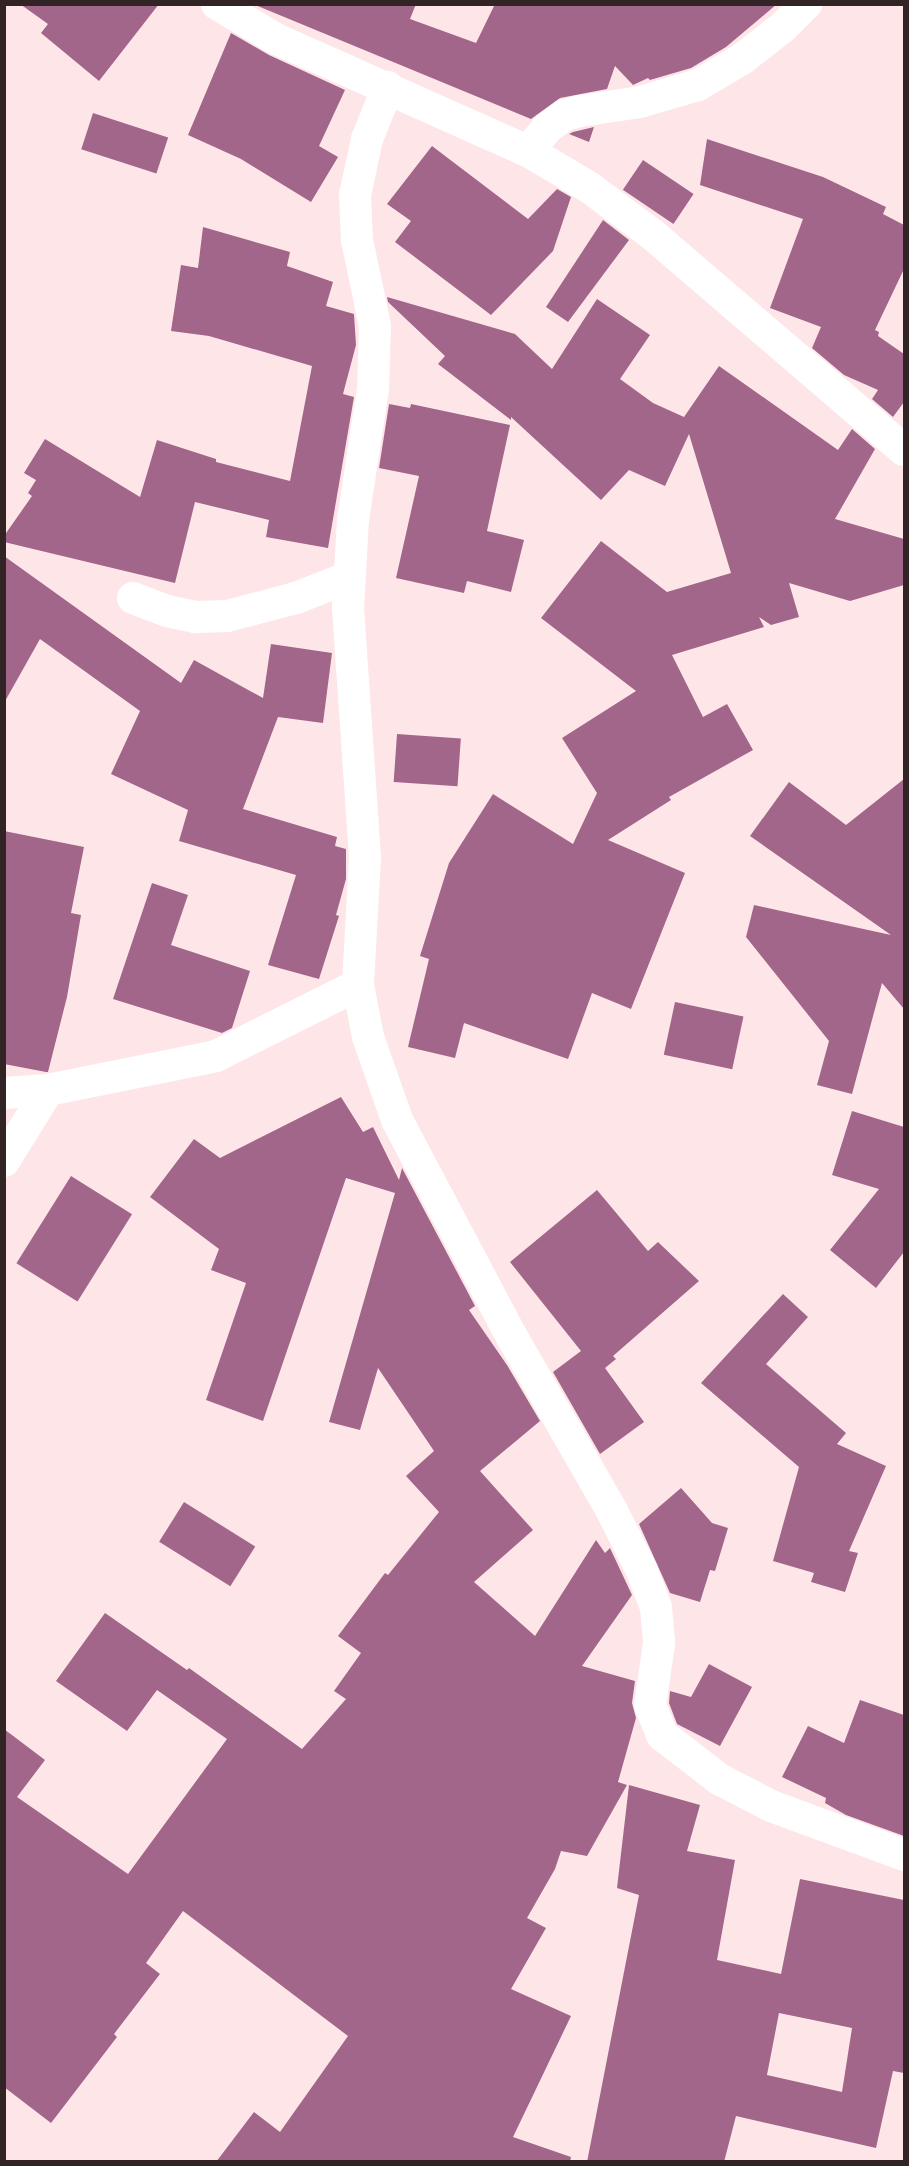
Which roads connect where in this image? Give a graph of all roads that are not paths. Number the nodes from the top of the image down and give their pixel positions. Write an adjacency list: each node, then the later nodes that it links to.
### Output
1 (217, 4): 3 (street)
2 (806, 4): 4 (street)
3 (388, 87): 4 (street); 6 (street)
4 (528, 151): 5 (street)
5 (904, 450)
6 (349, 577): 7 (street); 8 (street)
7 (133, 598)
8 (358, 985): 9 (street); 12 (street)
9 (48, 1090): 10 (street); 11 (street)
10 (4, 1092)
11 (4, 1161)
12 (904, 1854)

